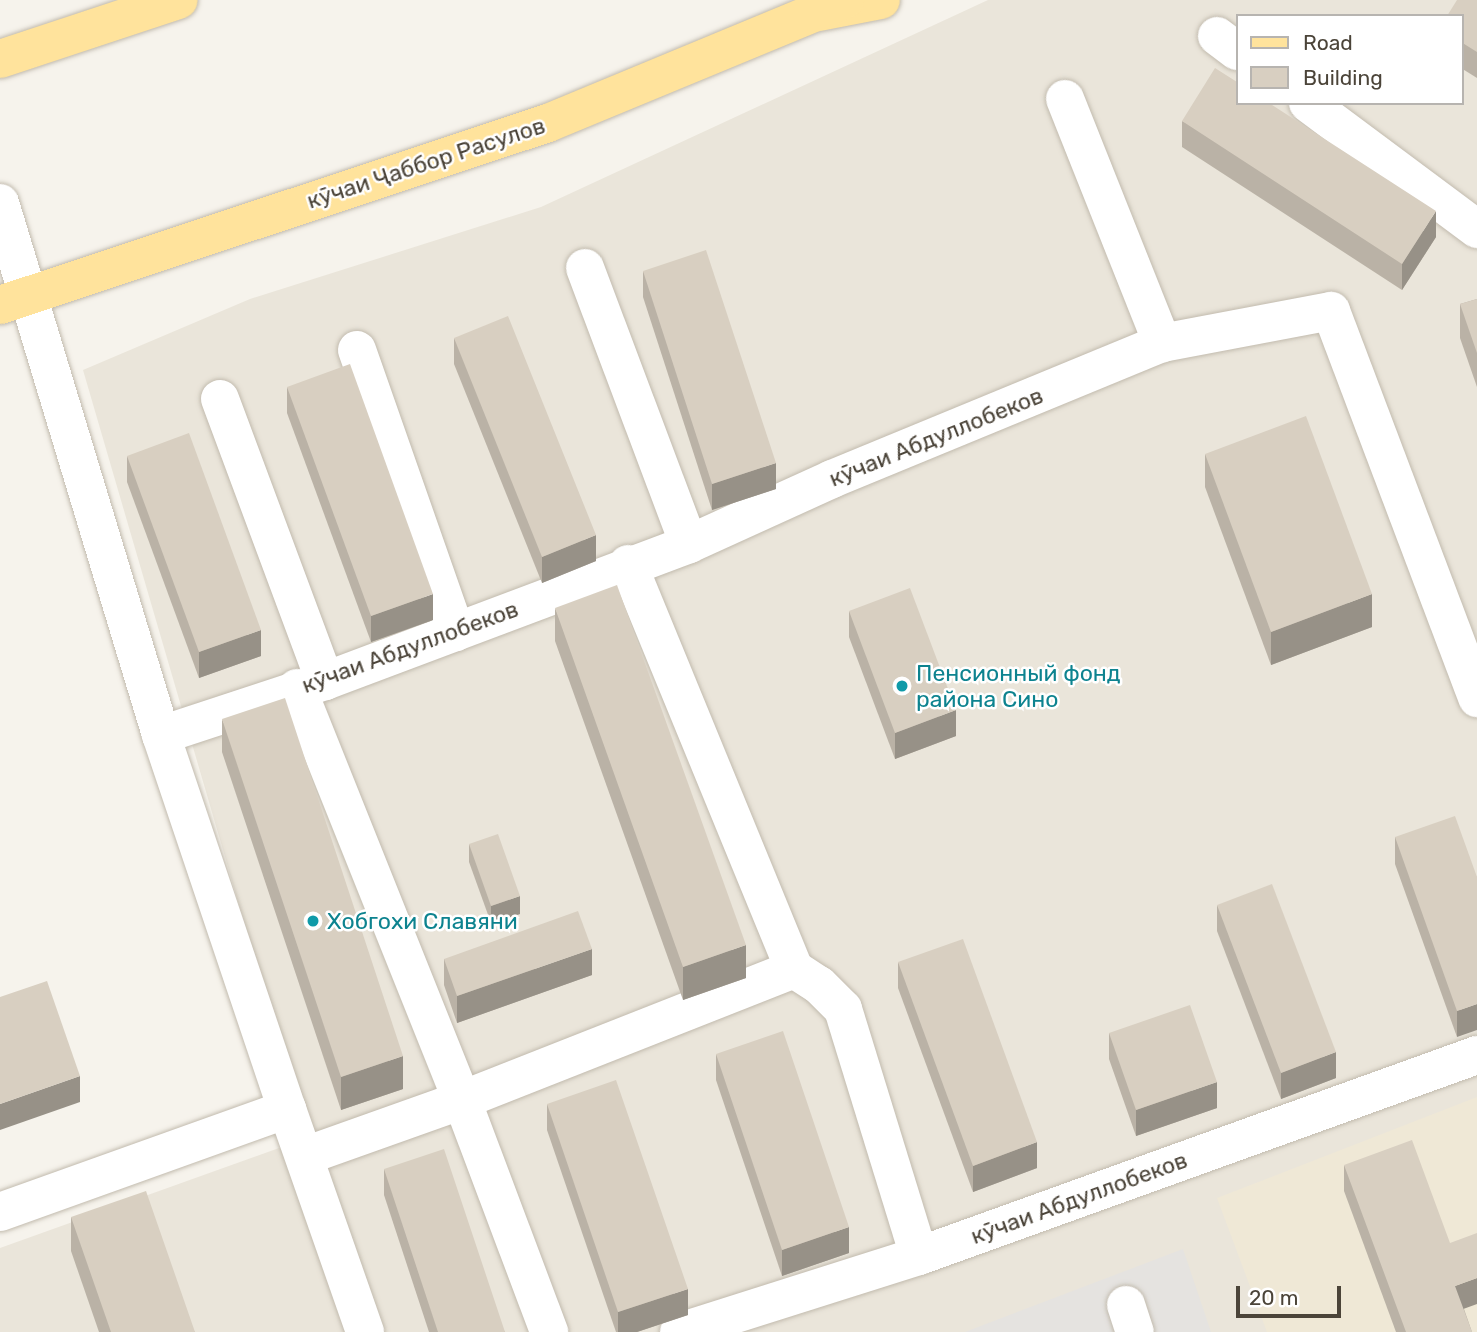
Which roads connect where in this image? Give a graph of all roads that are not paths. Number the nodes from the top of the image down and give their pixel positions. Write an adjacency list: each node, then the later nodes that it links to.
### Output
1 (178, 0): 4 (main road)
2 (881, 0): 3 (main road, кӯчаи Ҷаббор Расулов)
3 (831, 6): 10 (main road, кӯчаи Ҷаббор Расулов)
4 (0, 58)
5 (1065, 99): 11 (street)
6 (1311, 105): 8 (street)
7 (0, 203): 10 (street)
8 (1477, 229)
9 (585, 268): 14 (street)
10 (14, 300): 19 (street)
11 (1163, 343): 14 (street, кӯчаи Абдуллобеков); 18 (street, кӯчаи Абдуллобеков)
12 (357, 350): 16 (street)
13 (220, 399): 17 (street)
14 (689, 544): 15 (street, кӯчаи Абдуллобеков)
15 (628, 564): 16 (street, кӯчаи Абдуллобеков); 20 (street)
16 (456, 632): 17 (street, кӯчаи Абдуллобеков)
17 (311, 685): 19 (street, кӯчаи Абдуллобеков); 22 (street)
18 (1477, 698)
19 (161, 734): 23 (street)
20 (794, 969): 22 (street); 26 (street)
21 (1477, 1055): 26 (street, кӯчаи Абдуллобеков)
22 (462, 1100): 24 (street); 28 (street)
23 (287, 1109): 24 (street); 25 (street)
24 (305, 1156): 27 (street)
25 (0, 1212)
26 (919, 1256): 29 (street, кӯчаи Абдуллобеков)
27 (365, 1332)
28 (550, 1332)
29 (678, 1332)

